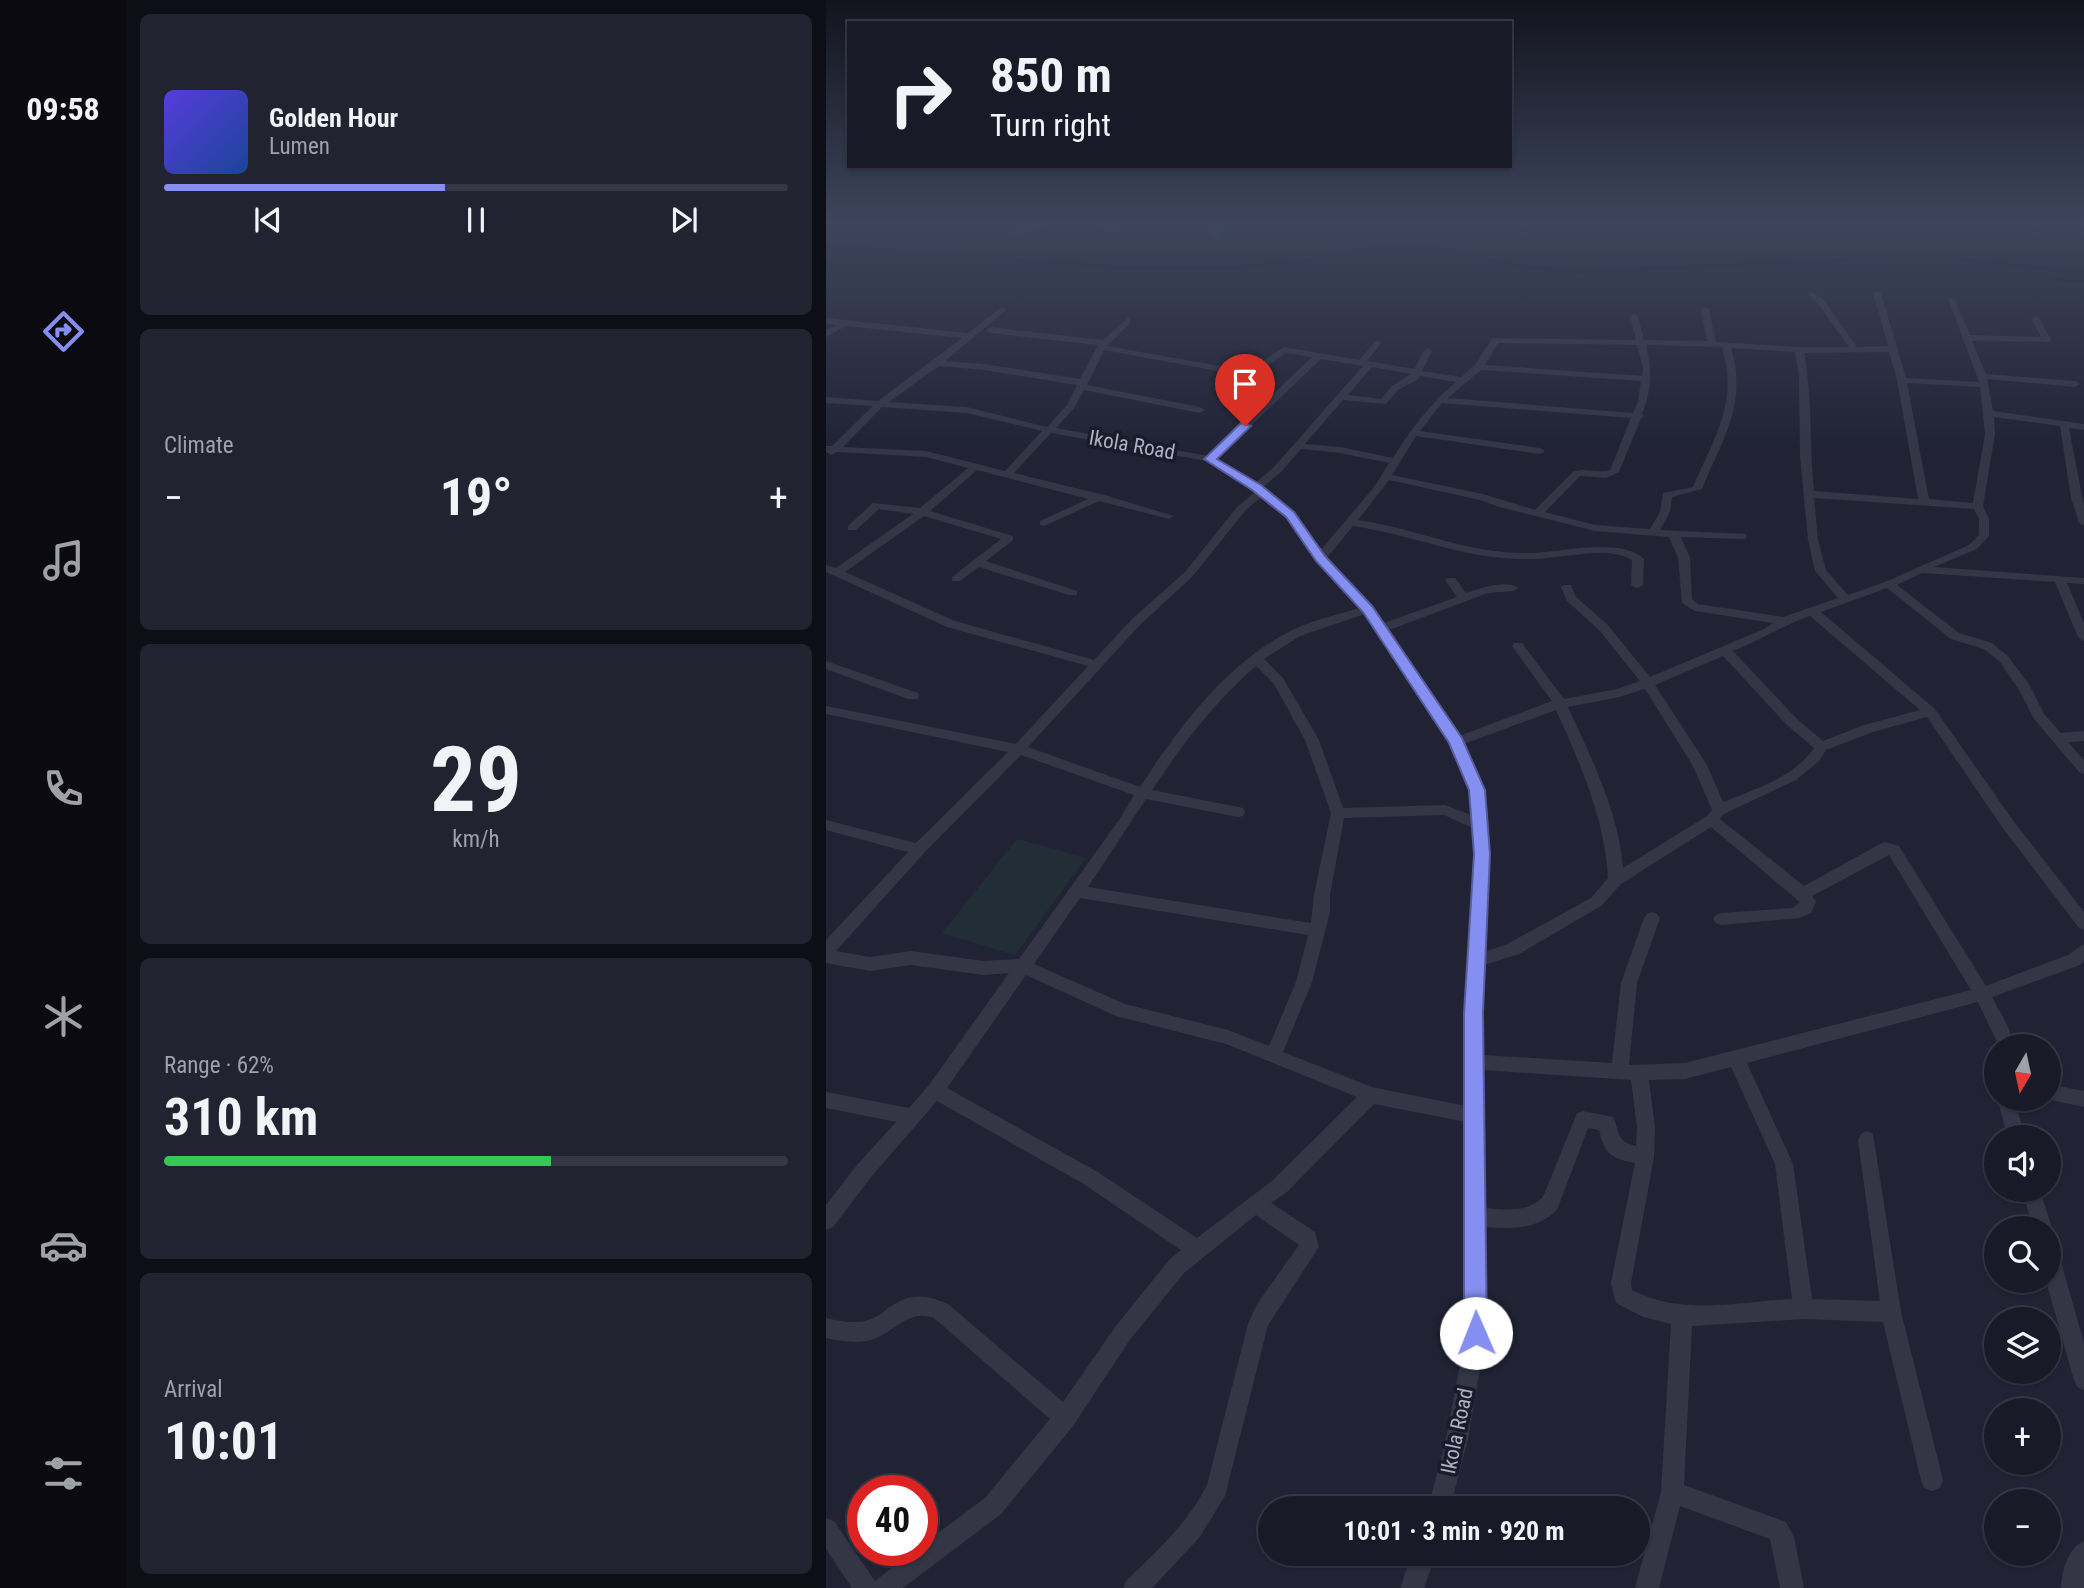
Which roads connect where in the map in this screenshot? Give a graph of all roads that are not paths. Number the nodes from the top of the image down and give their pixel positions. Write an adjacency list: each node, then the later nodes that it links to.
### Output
1 (1817, 298): 20 (street)
2 (1878, 298): 21 (street)
3 (1951, 300): 14 (street)
4 (1002, 309): 13 (street)
5 (1705, 309): 17 (street)
6 (1634, 316): 16 (street)
7 (2035, 318): 14 (street)
8 (826, 321): 10 (street)
9 (1127, 321): 19 (street)
10 (845, 323): 12 (street); 13 (street)
11 (990, 330): 19 (street)
12 (826, 334)
13 (970, 336): 25 (street)
14 (1967, 338): 32 (street)
15 (1377, 343): 26 (street)
16 (1640, 344): 17 (street); 27 (street); 29 (street)
17 (1712, 344): 18 (street)
18 (1725, 344): 22 (street); 67 (street)
19 (1103, 345): 24 (street); 34 (street)
20 (1853, 347): 21 (street); 22 (street)
21 (1893, 349): 31 (street)
22 (1799, 350): 56 (street)
23 (1427, 351): 28 (street)
24 (1318, 357): 26 (street); 50 (street)
25 (937, 363): 34 (street); 38 (street)
26 (1365, 365): 28 (street); 35 (street)
27 (1479, 367): 29 (street); 30 (street)
28 (1415, 373): 30 (street); 35 (street)
29 (1646, 379): 41 (street)
30 (1462, 380): 37 (street)
31 (1902, 380): 32 (street); 58 (street)
32 (1983, 381): 33 (street); 40 (street)
33 (2074, 384)
34 (1084, 385): 39 (street); 44 (street)
35 (1340, 397): 46 (street)
36 (826, 400): 38 (street, Ikola Road)
37 (1440, 400): 41 (street); 45 (street)
38 (880, 404): 44 (street, Ikola Road); 47 (street)
39 (1200, 410)
40 (1989, 413): 42 (street); 59 (street)
41 (1639, 416): 61 (street)
42 (2064, 424): 43 (street); 65 (street)
43 (2084, 427)
44 (1049, 430): 50 (street, Ikola Road); 53 (street)
45 (1413, 433): 48 (street); 51 (street)
46 (1299, 446): 51 (street); 55 (street)
47 (830, 449): 49 (street); 52 (street)
48 (1540, 451)
49 (826, 459)
50 (1210, 459): 55 (street, Ikola Road)
51 (1394, 461): 54 (street)
52 (976, 466): 53 (street); 60 (street)
53 (1008, 474): 57 (street)
54 (1385, 476): 61 (street); 63 (street)
55 (1259, 490): 70 (street, Ikola Road); 94 (street)
56 (1808, 494): 58 (street); 84 (street)
57 (1100, 497): 62 (street); 64 (street)
58 (1924, 501): 59 (street)
59 (1978, 506): 72 (street)
60 (922, 512): 66 (street); 71 (street); 73 (street)
61 (1537, 514): 67 (street)
62 (1170, 516)
63 (1349, 522): 70 (street); 79 (street)
64 (1044, 523)
65 (2084, 523)
66 (852, 528)
67 (1653, 533): 68 (street)
68 (1673, 534): 69 (street); 87 (street)
69 (1742, 536)
70 (1320, 559): 85 (street, Ikola Road)
71 (978, 563): 74 (street); 82 (street)
72 (1920, 569): 75 (street); 78 (street)
73 (832, 571): 94 (street)
74 (956, 579)
75 (2059, 579): 77 (street); 89 (street)
76 (1451, 580): 83 (street)
77 (2084, 581)
78 (1889, 584): 84 (street); 101 (street)
79 (1637, 585)
80 (1567, 587): 95 (street)
81 (1513, 588): 83 (street)
82 (1073, 593)
83 (1464, 598): 88 (street)
84 (1846, 600): 86 (street)
85 (1367, 609): 88 (street, Ikola Road); 92 (street)
86 (1812, 611): 87 (street); 99 (street)
87 (1784, 621): 91 (street)
88 (1382, 628): 102 (street, Ikola Road)
89 (2084, 637)
90 (1518, 646): 97 (street)
91 (1724, 649): 95 (street); 103 (street)
92 (1256, 659): 106 (street); 108 (street)
93 (826, 665): 96 (street)
94 (1098, 665): 104 (street)
95 (1648, 683): 97 (street); 109 (street)
96 (913, 696)
97 (1558, 704): 102 (street); 113 (street)
98 (826, 710): 104 (street)
99 (1930, 712): 103 (street); 118 (street)
100 (2084, 736): 101 (street)
101 (2057, 738): 105 (street)
102 (1456, 742): 111 (street, Ikola Road)
103 (1821, 747): 109 (street)
104 (1019, 749): 106 (street); 112 (street)
105 (2084, 769)
106 (1142, 793): 107 (street); 114 (street)
107 (1238, 812)
108 (1338, 813): 111 (street); 119 (street)
109 (1716, 815): 113 (street); 115 (street)
110 (826, 825): 112 (street)
111 (1482, 826): 122 (street, Ikola Road)
112 (919, 849): 121 (street)
113 (1616, 880): 122 (street)
114 (1077, 891): 119 (street); 123 (street)
115 (1803, 894): 117 (street); 124 (street)
116 (1652, 918): 129 (street)
117 (1721, 919)
118 (2084, 924)
119 (1317, 930): 126 (street)
120 (2084, 951): 124 (street)
121 (826, 954): 123 (street)
122 (1477, 959): 128 (street, Ikola Road)
123 (1023, 966): 126 (street); 130 (street)
124 (1982, 994): 125 (street); 127 (street)
125 (2003, 1034)
126 (1273, 1056): 131 (street)
127 (1737, 1060): 129 (street); 144 (street)
128 (1474, 1062): 129 (street); 135 (street, Ikola Road)
129 (1629, 1072): 138 (street)
130 (935, 1091): 136 (street); 142 (street)
131 (1371, 1095): 135 (street); 139 (street)
132 (2062, 1095): 133 (street)
133 (2084, 1099)
134 (826, 1100): 136 (street)
135 (1474, 1115): 140 (street, Ikola Road)
136 (913, 1117): 141 (street)
137 (1867, 1140): 145 (street)
138 (1645, 1157): 140 (street); 146 (street)
139 (1255, 1203): 142 (street); 158 (street)
140 (1475, 1217): 152 (street, Ikola Road)
141 (826, 1220)
142 (1196, 1249): 149 (street)
143 (2060, 1293): 148 (street)
144 (1803, 1309): 145 (street); 146 (street)
145 (1891, 1312): 150 (street)
146 (1682, 1316): 151 (street)
147 (826, 1328): 149 (street)
148 (2084, 1380)
149 (1065, 1418): 157 (street)
150 (1932, 1480)
151 (1672, 1492): 160 (street); 161 (street)
152 (1442, 1496)
153 (826, 1529): 156 (street)
154 (2084, 1553): 162 (street)
155 (1420, 1566): 159 (street)
156 (866, 1588)
157 (884, 1588)
158 (1135, 1588)
159 (1412, 1588)
160 (1647, 1588)
161 (1792, 1588)
162 (2073, 1588)

